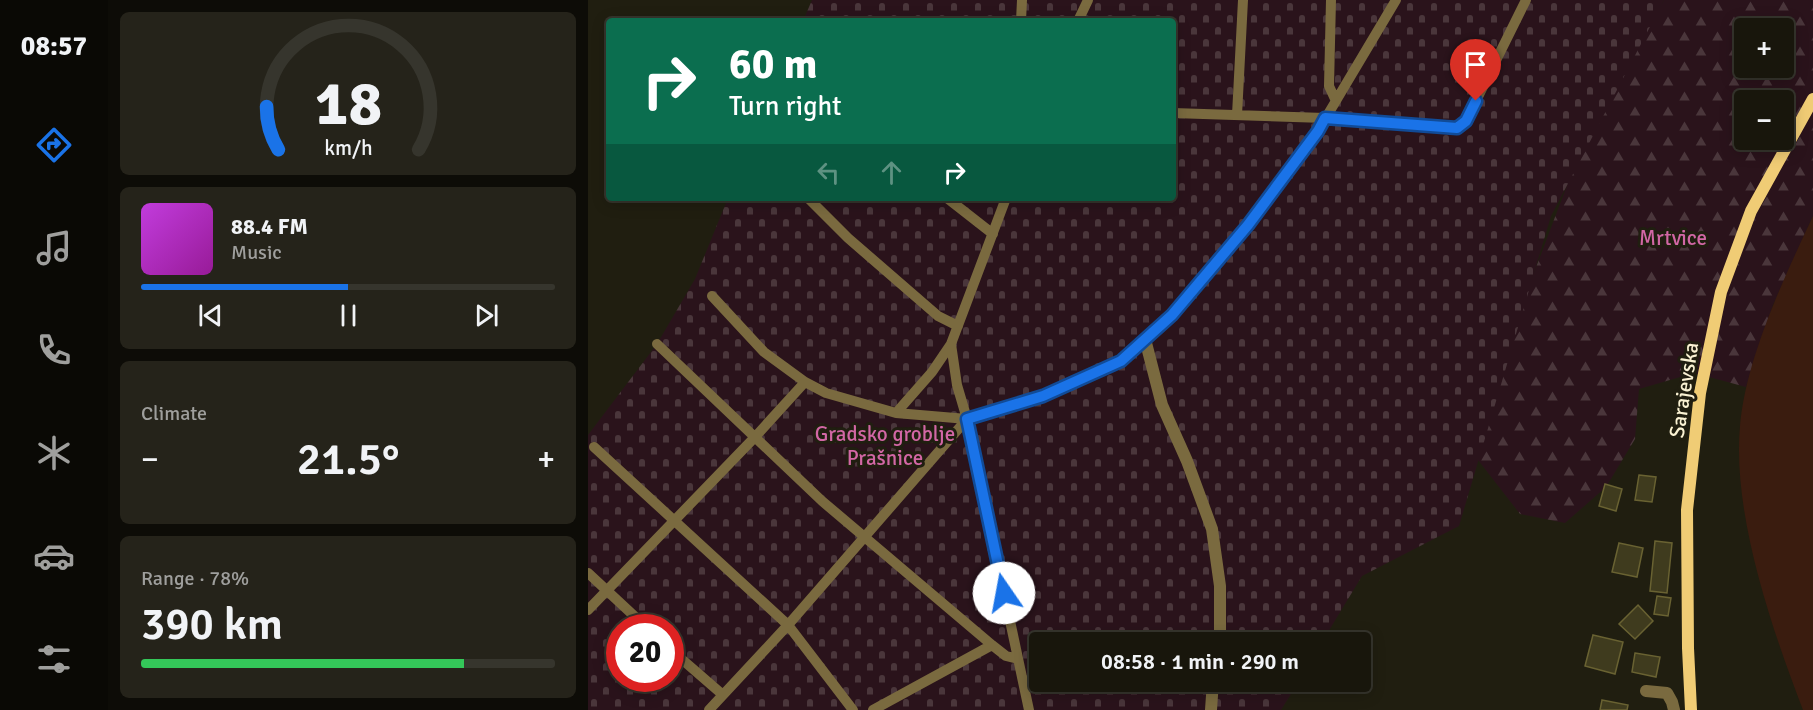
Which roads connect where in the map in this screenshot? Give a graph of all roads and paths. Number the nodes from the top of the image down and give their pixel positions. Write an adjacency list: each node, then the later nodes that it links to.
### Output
1 (1022, 0): 7 (lane)
2 (1088, 0): 8 (lane)
3 (1243, 0): 12 (lane)
4 (1330, 0): 9 (lane)
5 (1396, 0): 9 (lane)
6 (1526, 0): 13 (lane)
7 (1021, 18)
8 (1079, 18)
9 (1335, 99): 13 (lane)
10 (1813, 99): 48 (main road, Sarajevska)
11 (1176, 113): 12 (lane)
12 (1237, 115): 13 (lane)
13 (1325, 118): 20 (lane)
14 (811, 201): 19 (lane)
15 (950, 201): 17 (lane)
16 (1005, 201): 17 (lane)
17 (993, 234): 19 (lane)
18 (712, 296): 23 (lane)
19 (958, 326): 22 (lane)
20 (1145, 339): 25 (lane); 35 (street)
21 (657, 344): 26 (lane)
22 (951, 344): 24 (lane); 25 (lane)
23 (805, 382): 24 (lane); 26 (lane)
24 (896, 413): 25 (lane)
25 (967, 419): 29 (lane); 37 (lane)
26 (755, 437): 28 (lane); 29 (lane)
27 (594, 447): 28 (lane)
28 (675, 520): 31 (lane); 34 (lane)
29 (864, 537): 34 (lane); 36 (lane)
30 (588, 573): 31 (lane)
31 (606, 592): 32 (lane); 33 (lane)
32 (588, 610)
33 (631, 614)
34 (788, 625): 41 (lane); 43 (lane)
35 (1220, 632)
36 (992, 645): 37 (lane); 44 (lane)
37 (1018, 659): 45 (lane)
38 (684, 661): 41 (lane)
39 (1646, 691): 47 (street)
40 (1212, 692): 46 (street)
41 (723, 695): 42 (lane)
42 (709, 710)
43 (853, 710)
44 (873, 710)
45 (1029, 710)
46 (1211, 710)
47 (1674, 710)
48 (1691, 710)

